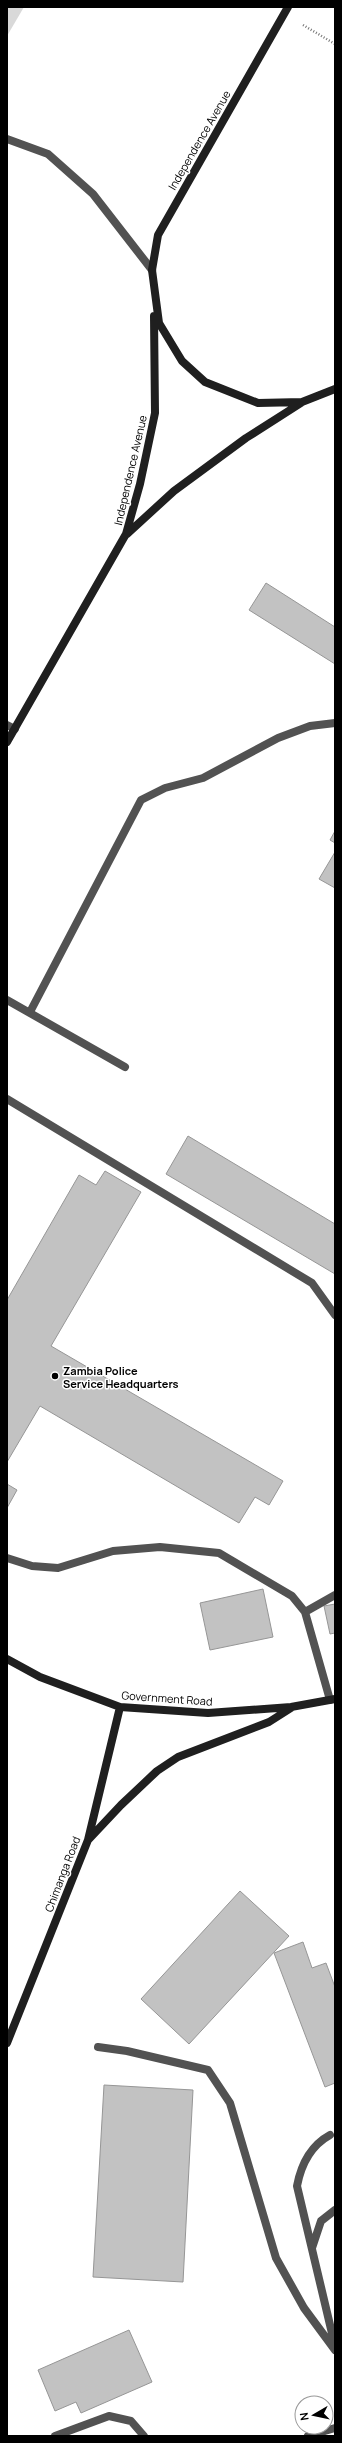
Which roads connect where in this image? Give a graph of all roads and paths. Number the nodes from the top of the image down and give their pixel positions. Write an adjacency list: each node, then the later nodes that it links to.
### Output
1 (288, 7): 3 (main road, Independence Avenue)
2 (7, 138): 3 (street)
3 (152, 270): 4 (main road, Independence Avenue)
4 (153, 292): 6 (main road, Independence Avenue); 7 (main road, Independence Avenue)
5 (335, 389): 6 (main road, Independence Avenue)
6 (302, 402): 7 (main road, Independence Avenue)
7 (126, 534): 10 (main road, Independence Avenue)
8 (335, 723): 13 (street)
9 (7, 725): 10 (street)
10 (15, 729): 11 (main road, Independence Avenue)
11 (7, 742)
12 (7, 1000): 13 (street)
13 (30, 1012): 14 (street)
14 (125, 1067)
15 (7, 1099): 16 (street)
16 (335, 1315)
17 (7, 1558): 19 (street)
18 (335, 1595): 19 (street)
19 (306, 1612): 21 (street)
20 (7, 1660): 22 (main road, Government Road)
21 (332, 1699): 23 (main road, Government Road)
22 (120, 1707): 23 (main road, Government Road); 24 (main road, Chimanga Road)
23 (291, 1707): 24 (main road)
24 (88, 1840): 25 (main road, Chimanga Road)
25 (7, 2042)
26 (98, 2047): 31 (street)
27 (330, 2135): 29 (street)
28 (335, 2210): 29 (street)
29 (312, 2249): 30 (street)
30 (335, 2346)
31 (335, 2350)
32 (335, 2428): 35 (street)
33 (55, 2436): 34 (street)
34 (144, 2436)
35 (308, 2436)

